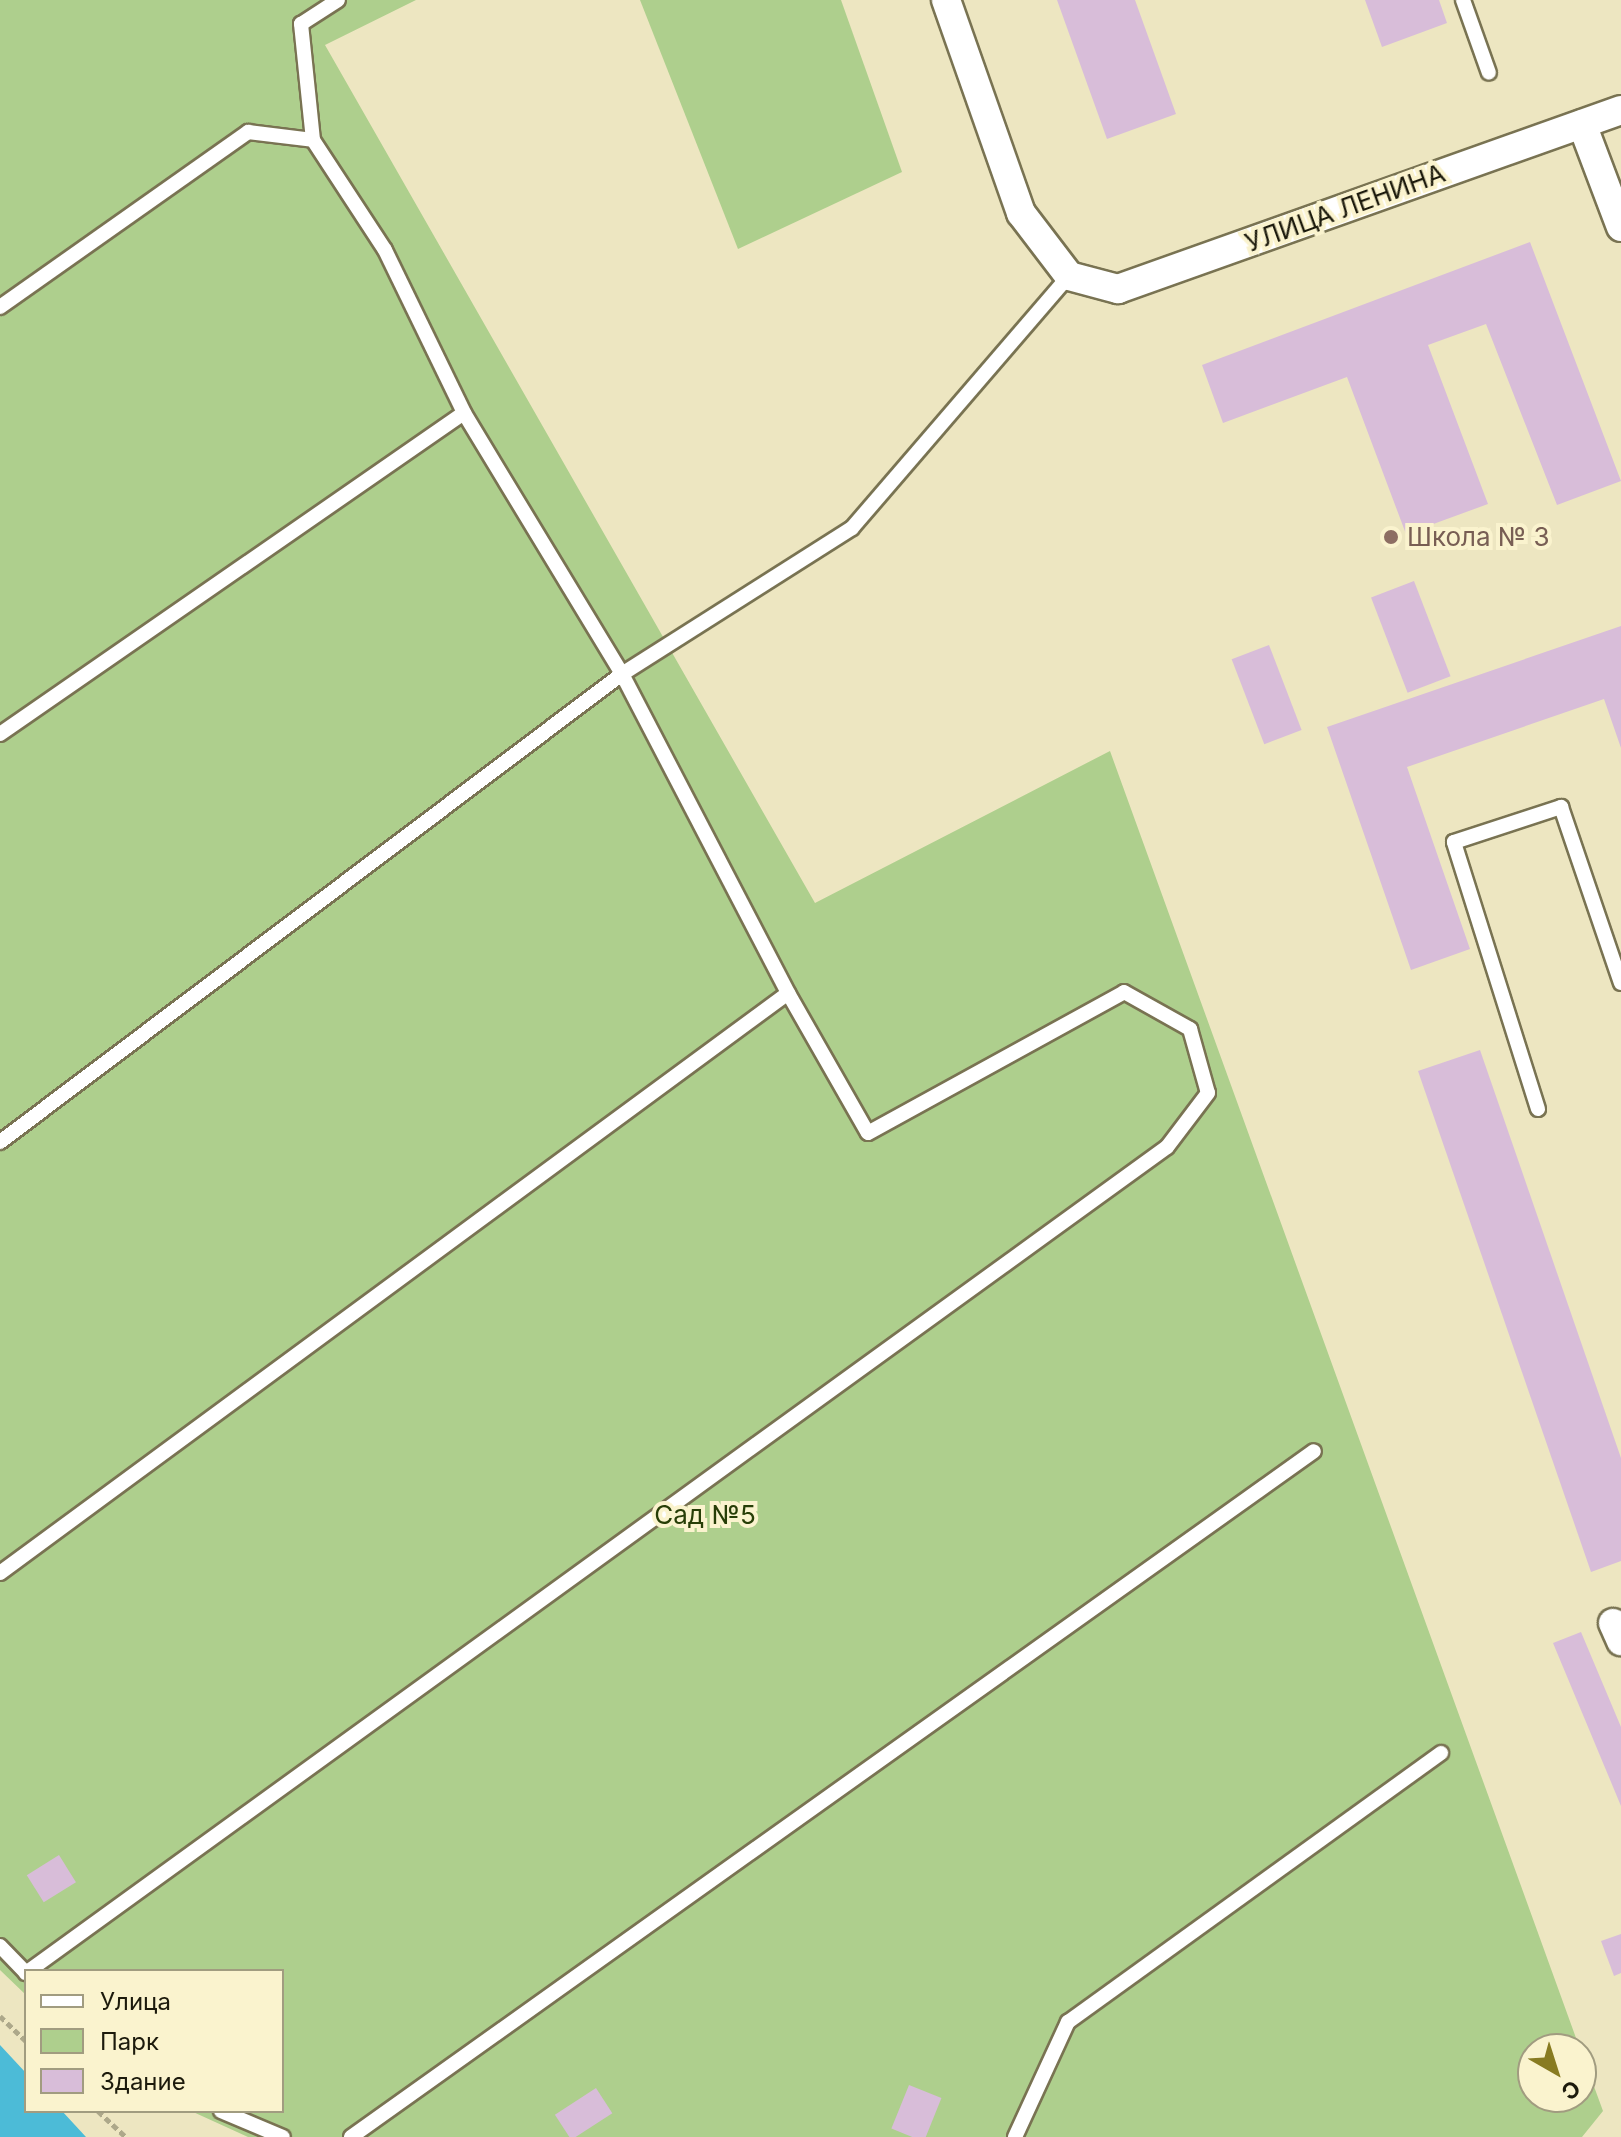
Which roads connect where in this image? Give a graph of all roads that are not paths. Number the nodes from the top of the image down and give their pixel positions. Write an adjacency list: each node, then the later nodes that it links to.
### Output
1 (338, 0): 7 (lane)
2 (946, 0): 9 (street)
3 (1463, 0): 4 (lane)
4 (1489, 73)
5 (1621, 110): 6 (street, УЛИЦА ЛЕНИНА)
6 (1582, 124): 8 (street); 9 (street, УЛИЦА ЛЕНИНА)
7 (313, 140): 10 (lane); 11 (lane)
8 (1621, 227)
9 (1069, 276): 12 (lane)
10 (0, 307)
11 (464, 413): 12 (lane); 13 (lane)
12 (622, 674): 15 (lane); 17 (lane)
13 (0, 734)
14 (1621, 983): 16 (lane)
15 (788, 993): 19 (lane); 22 (lane)
16 (1538, 1109)
17 (0, 1142)
18 (1314, 1451): 26 (lane)
19 (0, 1573)
20 (1441, 1753): 27 (lane)
21 (0, 1946): 23 (lane)
22 (29, 1969)
23 (24, 1971)
24 (226, 2113): 25 (lane)
25 (283, 2137)
26 (351, 2137)
27 (1015, 2137)

